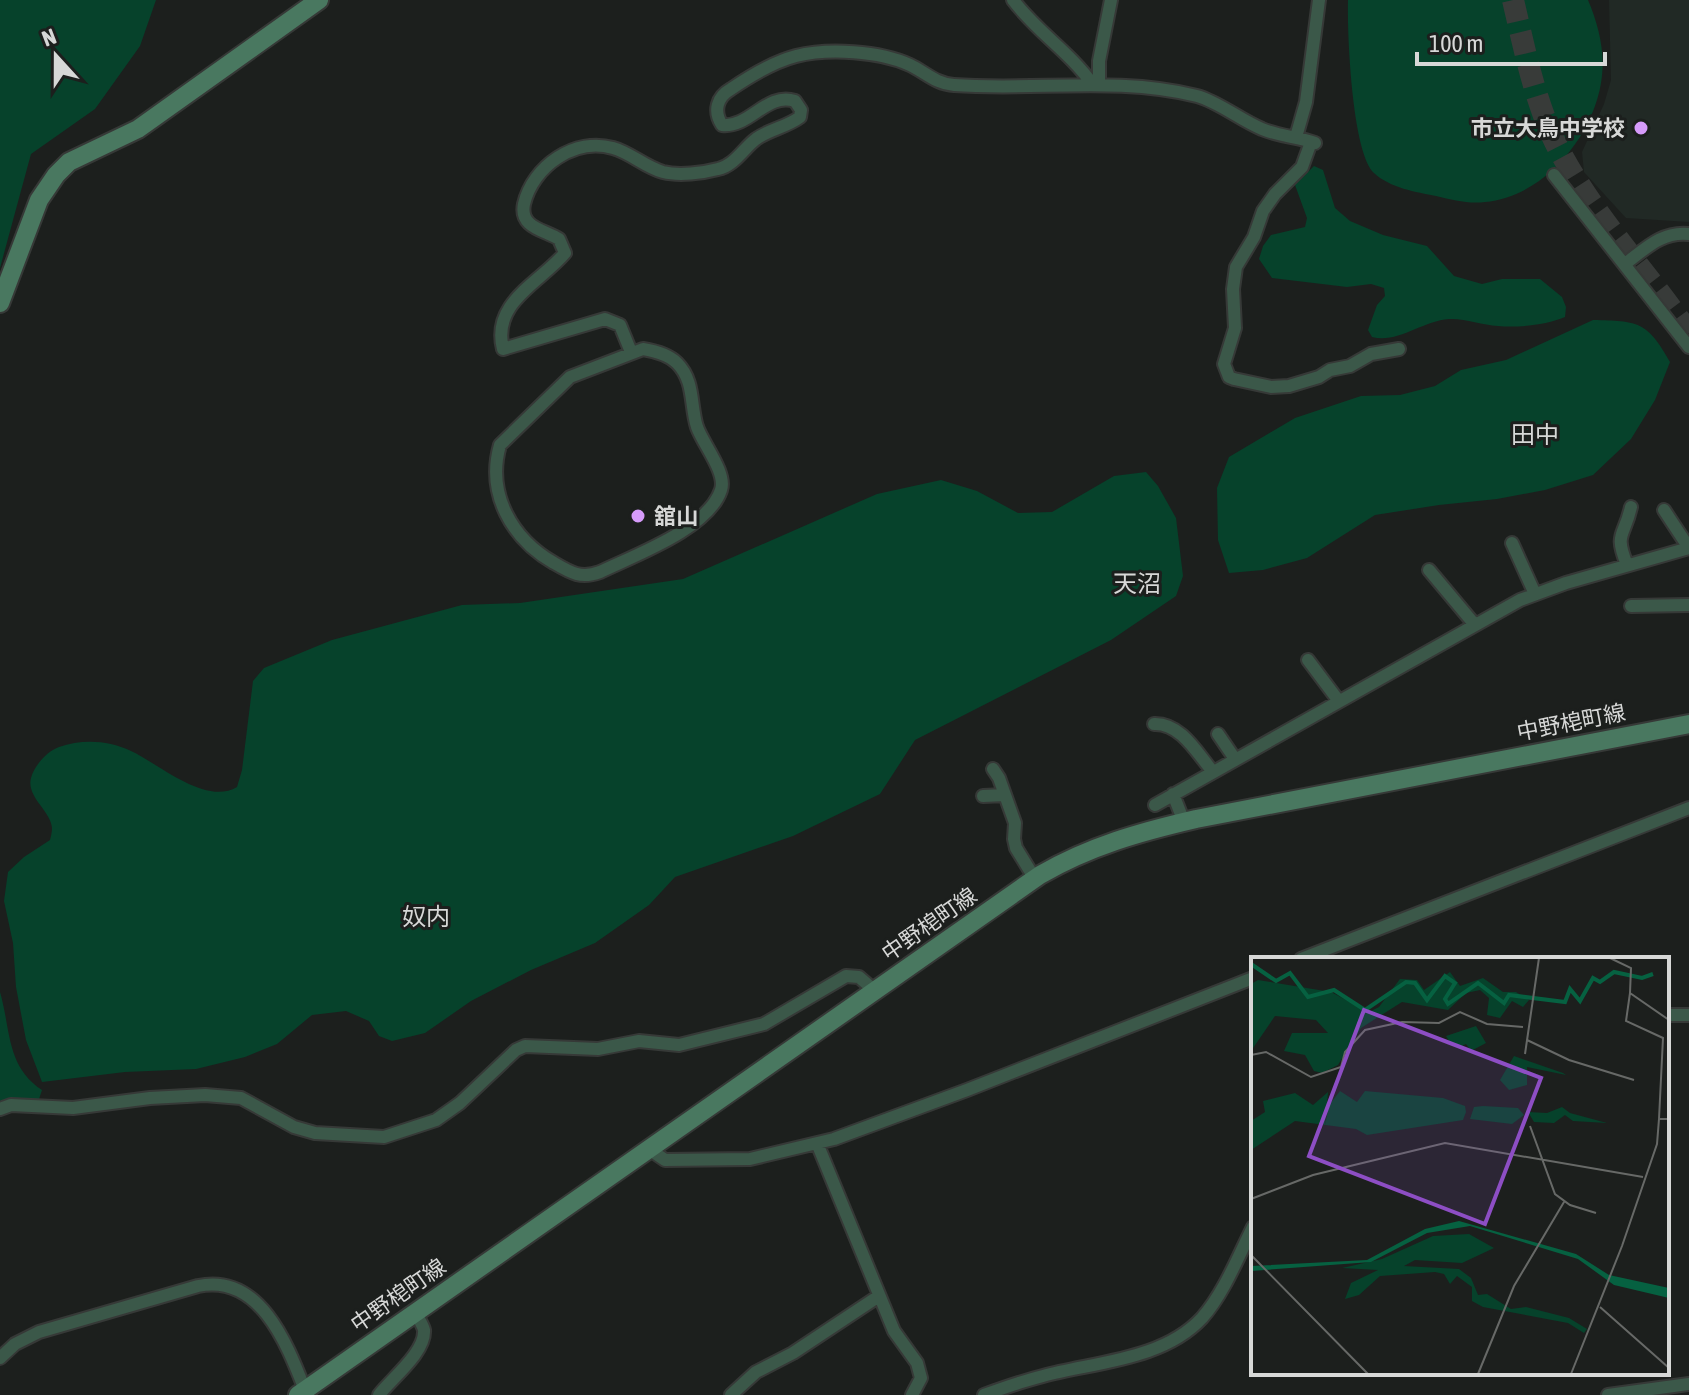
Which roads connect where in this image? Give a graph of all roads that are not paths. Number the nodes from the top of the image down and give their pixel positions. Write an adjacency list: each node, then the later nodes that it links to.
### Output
1 (319, 0): 10 (main road)
2 (1013, 0): 5 (street)
3 (1111, 0): 5 (street)
4 (1319, 0): 6 (street)
5 (1096, 85): 6 (street); 13 (street)
6 (1296, 137): 12 (street)
7 (1554, 175): 9 (street)
8 (1689, 234): 9 (street)
9 (1625, 264): 11 (street)
10 (0, 303)
11 (1689, 347)
12 (1399, 349)
13 (631, 352): 13 (street)
14 (1631, 507): 18 (street)
15 (1664, 510): 17 (street)
16 (1512, 543): 20 (street)
17 (1689, 548): 18 (street)
18 (1627, 565): 20 (street)
19 (1429, 570): 23 (street)
20 (1535, 594): 23 (street)
21 (1689, 605): 22 (street)
22 (1631, 606)
23 (1475, 625): 25 (street)
24 (1308, 660): 25 (street)
25 (1338, 700): 29 (street)
26 (1154, 724): 31 (street)
27 (1689, 724): 37 (main road, 中野梍町線)
28 (1218, 734): 29 (street)
29 (1235, 759): 31 (street)
30 (993, 769): 33 (street)
31 (1213, 772): 32 (street)
32 (1173, 794): 35 (street); 37 (street)
33 (1005, 795): 34 (street); 38 (street)
34 (983, 796)
35 (1155, 805)
36 (1689, 808): 39 (street)
37 (1184, 822): 38 (main road, 中野梍町線)
38 (1035, 879): 41 (main road, 中野梍町線)
39 (1306, 957)
40 (1251, 979): 43 (street)
41 (875, 991): 42 (street); 44 (main road, 中野梍町線)
42 (0, 1109)
43 (817, 1143): 44 (street); 46 (street)
44 (649, 1149): 47 (main road, 中野梍町線)
45 (1251, 1231): 54 (street)
46 (879, 1296): 52 (street); 53 (street)
47 (415, 1312): 50 (main road, 中野梍町線); 51 (street)
48 (0, 1358): 50 (street)
49 (1689, 1384): 55 (street)
50 (300, 1394)
51 (379, 1395)
52 (731, 1395)
53 (912, 1395)
54 (984, 1395)
55 (1608, 1395)

